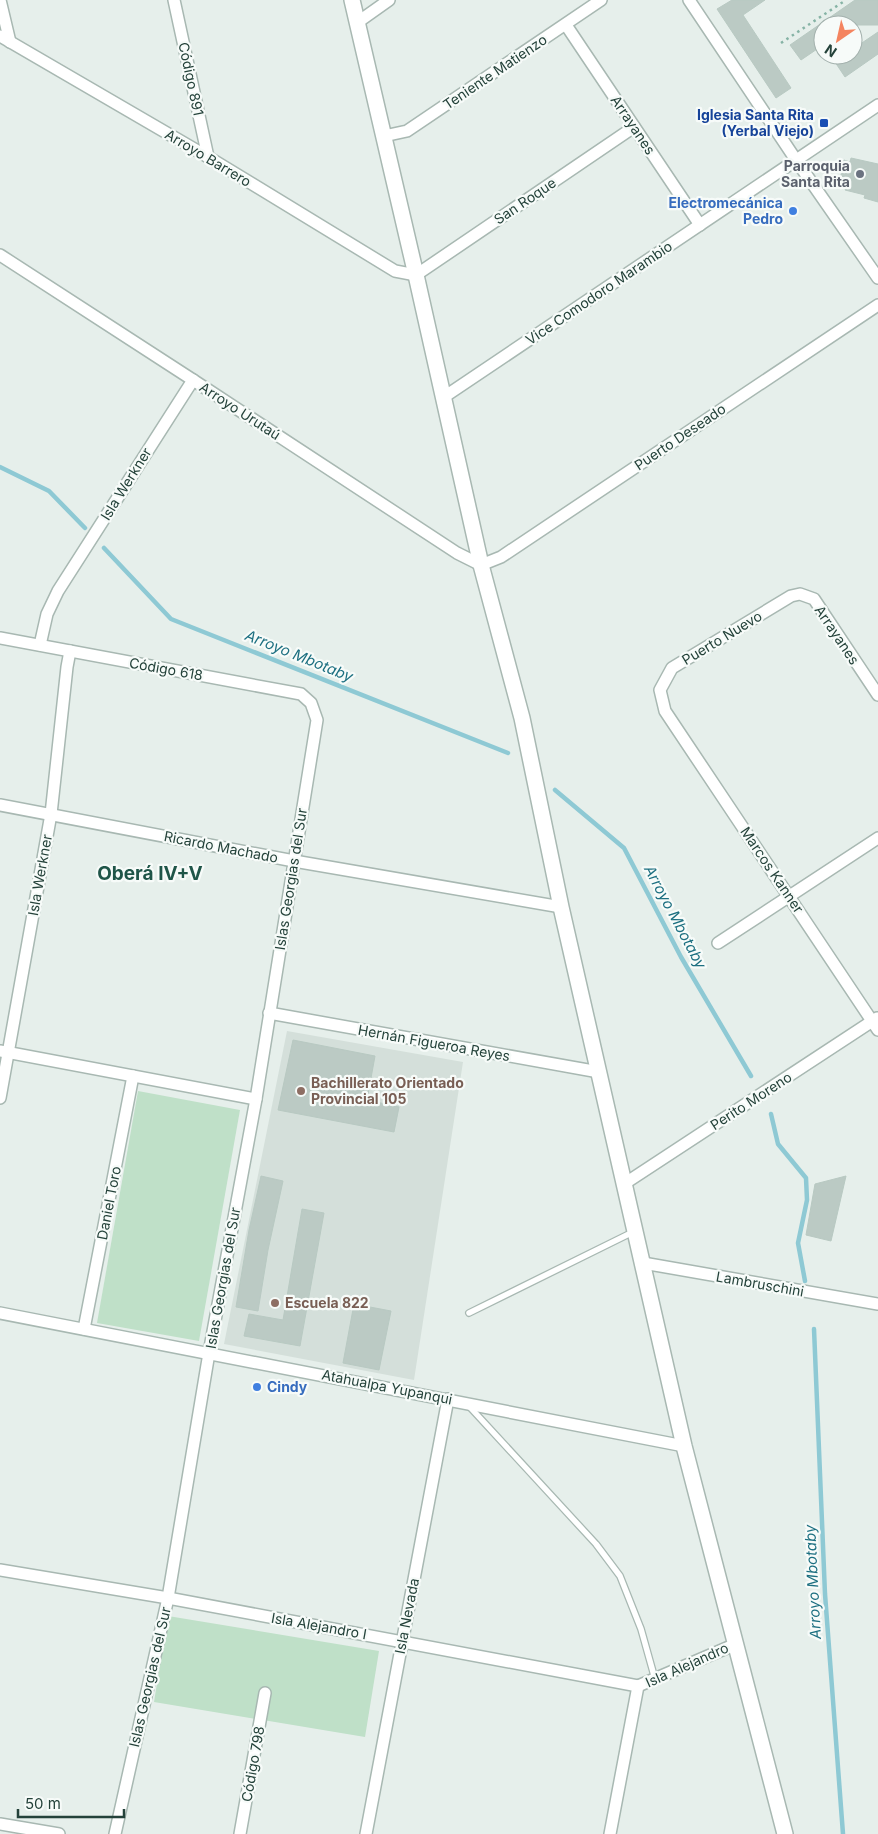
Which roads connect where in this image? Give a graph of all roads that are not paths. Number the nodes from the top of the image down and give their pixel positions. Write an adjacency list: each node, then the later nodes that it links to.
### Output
1 (0, 0): 9 (street)
2 (174, 0): 13 (street, Código 891)
3 (352, 0): 7 (street)
4 (389, 0): 7 (street)
5 (601, 0): 8 (street, Teniente Matienzo)
6 (689, 0): 14 (street)
7 (358, 22): 12 (street)
8 (566, 25): 11 (street, Arrayanes); 12 (street, Teniente Matienzo)
9 (5, 39): 13 (street, Arroyo Barrero)
10 (878, 105): 14 (street, Vice Comodoro Marambio)
11 (634, 127): 15 (street, Arrayanes); 17 (street, San Roque)
12 (384, 136): 17 (street)
13 (208, 157): 17 (street, Arroyo Barrero)
14 (796, 160): 15 (street, Vice Comodoro Marambio); 18 (street)
15 (700, 225): 21 (street, Vice Comodoro Marambio)
16 (0, 255): 20 (street, Arroyo Urutaú)
17 (416, 275): 21 (street)
18 (878, 278)
19 (878, 305): 22 (street, Puerto Deseado)
20 (193, 380): 22 (street, Arroyo Urutaú); 25 (street, Isla Werkner)
21 (444, 397): 22 (street)
22 (481, 565): 35 (street)
23 (814, 599): 27 (street, Arrayanes); 28 (street, Puerto Nuevo)
24 (0, 638): 25 (street, Código 618)
25 (40, 645): 26 (street, Código 618)
26 (70, 651): 29 (street, Código 618); 31 (street, Isla Werkner)
27 (878, 695)
28 (665, 711): 34 (street, Marcos Kanner)
29 (317, 720): 33 (street, Islas Georgias del Sur)
30 (0, 805): 31 (street, Ricardo Machado)
31 (51, 814): 33 (street, Ricardo Machado); 39 (street, Isla Werkner)
32 (878, 838): 34 (street)
33 (294, 861): 35 (street, Ricardo Machado); 37 (street, Islas Georgias del Sur)
34 (790, 896): 36 (street); 38 (street, Marcos Kanner)
35 (561, 907): 40 (street)
36 (718, 943)
37 (269, 1014): 40 (street, Hernán Figueroa Reyes); 43 (street, Islas Georgias del Sur)
38 (876, 1023): 44 (street, Perito Moreno)
39 (4, 1052): 41 (street); 42 (street, Isla Werkner)
40 (598, 1072): 44 (street)
41 (133, 1076): 43 (street); 50 (street, Daniel Toro)
42 (0, 1098)
43 (256, 1099): 51 (street, Islas Georgias del Sur)
44 (624, 1184): 45 (street)
45 (635, 1231): 46 (street); 49 (lane)
46 (642, 1264): 47 (street, Lambruschini); 54 (street)
47 (878, 1304)
48 (0, 1313): 50 (street, Atahualpa Yupanqui)
49 (469, 1313)
50 (84, 1329): 51 (street, Atahualpa Yupanqui)
51 (209, 1354): 52 (street, Atahualpa Yupanqui); 56 (street, Islas Georgias del Sur)
52 (448, 1399): 53 (street, Atahualpa Yupanqui); 57 (street, Isla Nevada)
53 (465, 1402): 54 (street, Atahualpa Yupanqui); 59 (lane)
54 (684, 1446): 58 (street)
55 (0, 1570): 56 (street, Isla Alejandro I)
56 (168, 1598): 57 (street, Isla Alejandro I); 64 (street, Islas Georgias del Sur)
57 (402, 1642): 60 (street, Isla Alejandro I); 66 (street, Isla Nevada)
58 (736, 1644): 59 (street, Isla Alejandro); 68 (street)
59 (655, 1679): 60 (street, Isla Alejandro)
60 (638, 1686): 67 (street)
61 (266, 1693): 65 (street, Código 798)
62 (0, 1824): 63 (street)
63 (59, 1834)
64 (116, 1834)
65 (240, 1834)
66 (366, 1834)
67 (610, 1834)
68 (785, 1834)

